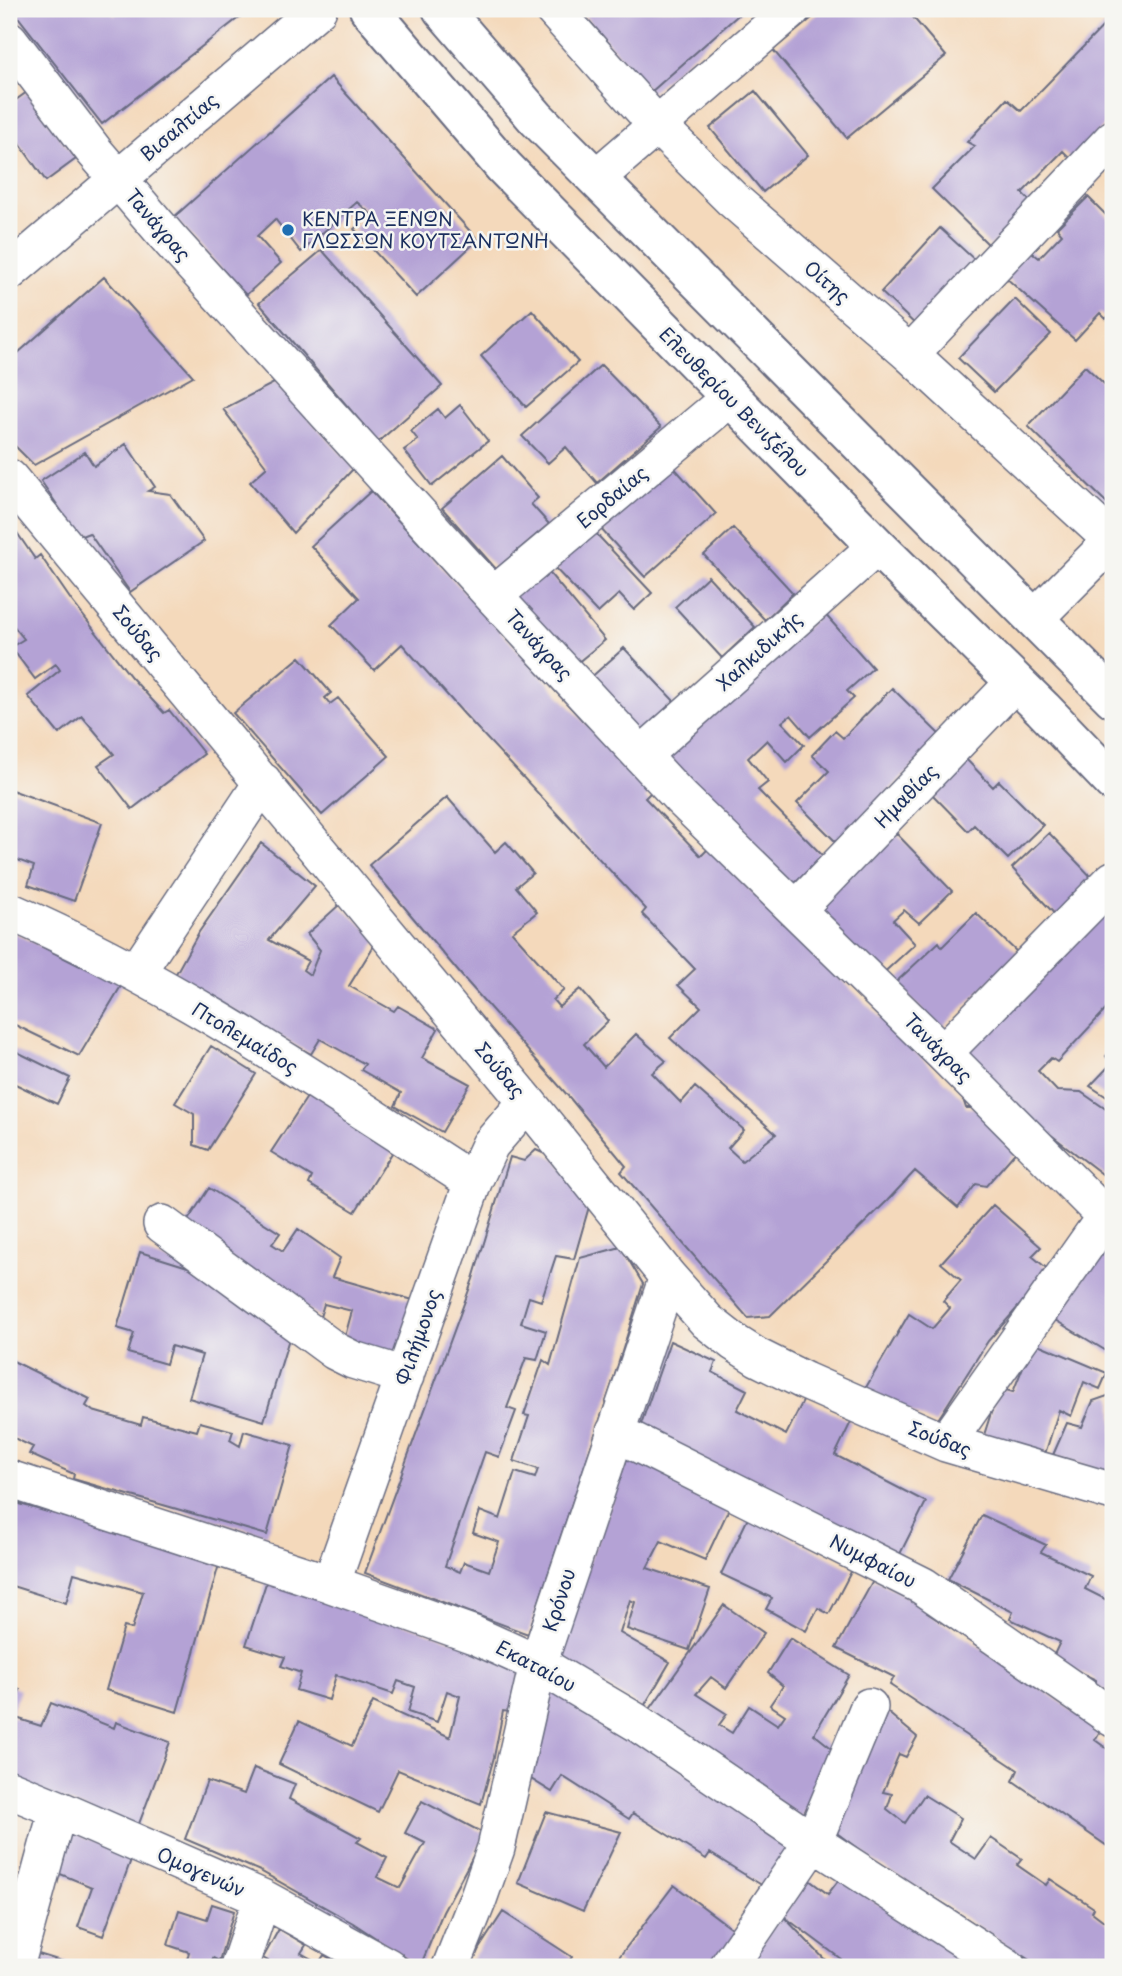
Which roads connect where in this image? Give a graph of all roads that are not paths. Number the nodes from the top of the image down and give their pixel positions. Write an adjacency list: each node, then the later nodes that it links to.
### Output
1 (318, 9): 10 (street, Βισαλτίας)
2 (369, 9): 13 (main road, Ελευθερίου Βενιζέλου)
3 (442, 9): 9 (main road)
4 (554, 9): 7 (street, Οίτης)
5 (792, 9): 7 (street)
6 (9, 40): 10 (street, Τανάγρας)
7 (657, 125): 9 (street); 12 (street, Οίτης)
8 (1113, 139): 12 (street)
9 (596, 178): 18 (main road)
10 (117, 179): 11 (street, Βισαλτίας); 17 (street, Τανάγρας)
11 (9, 272)
12 (910, 354): 15 (street, Οίτης)
13 (730, 397): 16 (main road, Ελευθερίου Βενιζέλου); 17 (street, Εορδαίας)
14 (9, 478): 22 (street, Σούδας)
15 (1113, 540): 18 (street)
16 (877, 546): 19 (main road, Ελευθερίου Βενιζέλου); 21 (street, Χαλκιδικής)
17 (493, 596): 21 (street, Τανάγρας)
18 (1034, 619): 20 (main road)
19 (1016, 682): 23 (main road, Ελευθερίου Βενιζέλου); 25 (street, Ημαθίας)
20 (1113, 698)
21 (642, 755): 25 (street, Τανάγρας)
22 (262, 782): 27 (street); 29 (street, Σούδας)
23 (1113, 782)
24 (1113, 880): 28 (street)
25 (796, 910): 28 (street, Τανάγρας)
26 (9, 911): 27 (street, Πτολεμαίδος)
27 (136, 973): 30 (street, Πτολεμαίδος)
28 (943, 1053): 31 (street, Τανάγρας)
29 (527, 1102): 30 (street, Φιλήμονος); 33 (street, Σούδας)
30 (472, 1182): 34 (street, Φιλήμονος)
31 (1109, 1212): 36 (street)
32 (162, 1224): 34 (street)
33 (668, 1277): 35 (street, Κρόνου); 36 (street, Σούδας)
34 (405, 1376): 39 (street, Φιλήμονος)
35 (615, 1432): 40 (street, Κρόνου); 42 (street, Νυμφαίου)
36 (946, 1443): 38 (street, Σούδας)
37 (9, 1479): 39 (street, Εκαταίου)
38 (1113, 1492)
39 (331, 1584): 40 (street, Εκαταίου)
40 (538, 1664): 45 (street, Εκαταίου); 50 (street, Κρόνου)
41 (869, 1707): 45 (street)
42 (1113, 1718)
43 (9, 1789): 44 (street, Ομογενών)
44 (58, 1808): 46 (street, Ομογενών); 47 (street)
45 (813, 1842): 51 (street); 52 (street, Εκαταίου)
46 (262, 1898): 48 (street); 49 (street, Ομογενών)
47 (15, 1967)
48 (239, 1967)
49 (388, 1967)
50 (451, 1967)
51 (728, 1967)
52 (1007, 1967)

